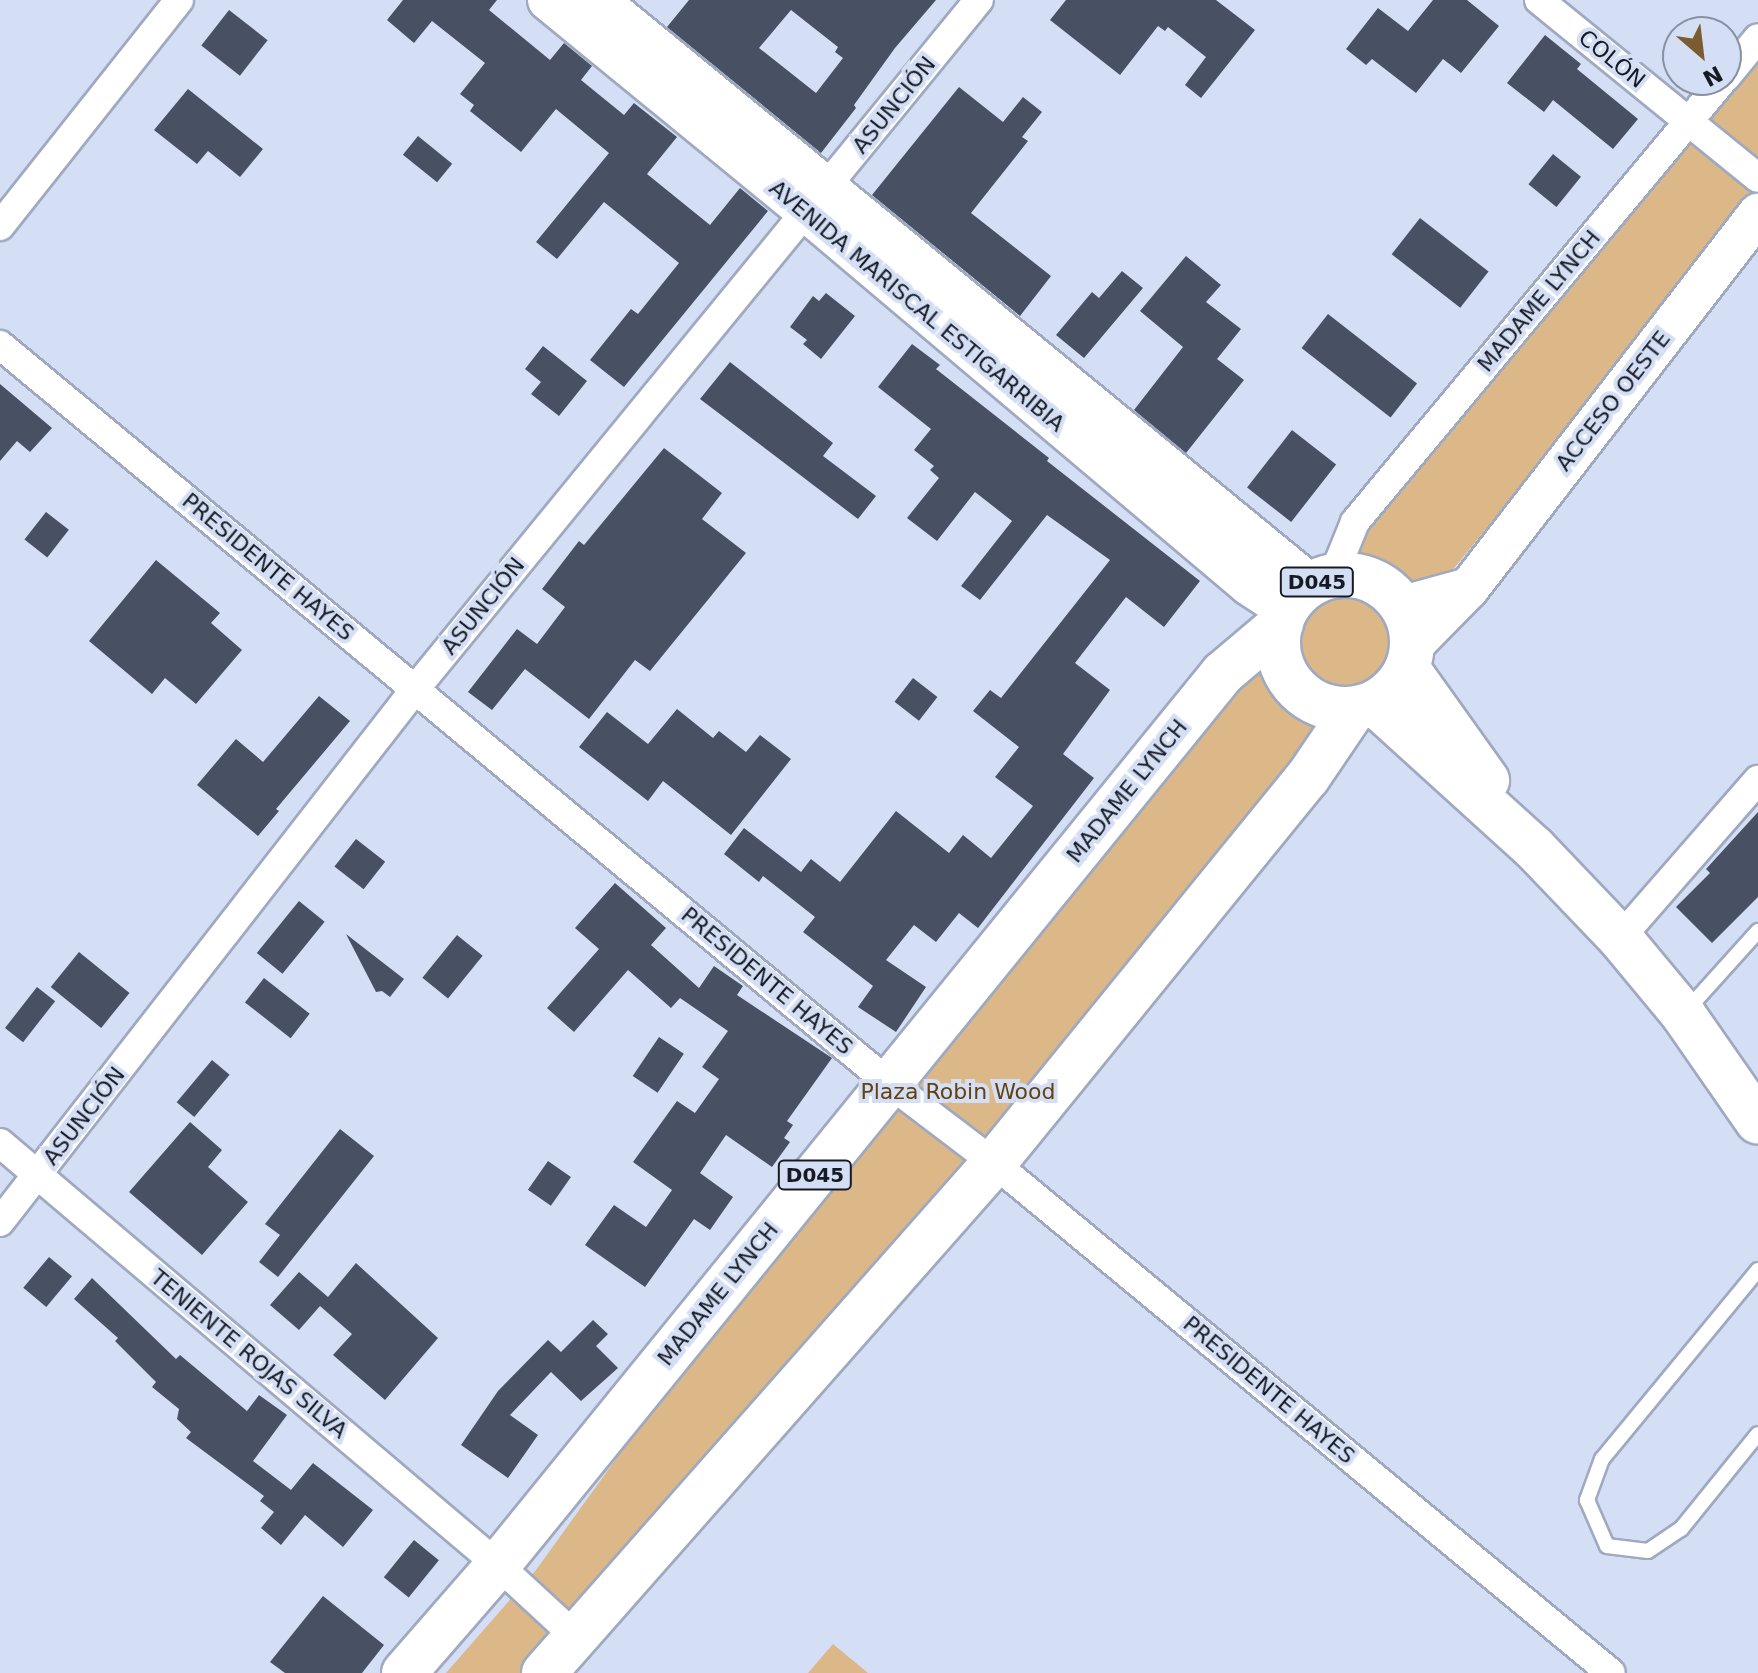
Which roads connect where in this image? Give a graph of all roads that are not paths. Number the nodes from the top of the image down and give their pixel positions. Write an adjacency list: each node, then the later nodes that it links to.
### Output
1 (179, 0): 13 (street)
2 (548, 0): 11 (main road, AVENIDA MARISCAL ESTIGARRIBIA)
3 (598, 0): 11 (main road, AVENIDA MARISCAL ESTIGARRIBIA)
4 (979, 0): 11 (street, ASUNCIÓN)
5 (1539, 0): 9 (street, COLÓN)
6 (1758, 38): 7 (street, MADAME LYNCH)
7 (1742, 57)
8 (1710, 96): 9 (street, MADAME LYNCH)
9 (1689, 122): 10 (street, COLÓN); 15 (street, MADAME LYNCH)
10 (1758, 178)
11 (816, 201): 15 (main road, AVENIDA MARISCAL ESTIGARRIBIA); 17 (street, ASUNCIÓN)
12 (1758, 214): 16 (main road, ACCESO OESTE)
13 (0, 226)
14 (0, 345): 17 (street, PRESIDENTE HAYES)
15 (1313, 594): 16 (main road, D045); 18 (main road, D045); 24 (main road, MADAME LYNCH / D045)
16 (1408, 640): 18 (main road); 20 (main road, D045)
17 (416, 688): 24 (street, PRESIDENTE HAYES); 28 (street, ASUNCIÓN)
18 (1364, 706): 20 (main road, D045); 27 (main road)
19 (1758, 780): 22 (street)
20 (1534, 848): 22 (main road, D045)
21 (1758, 931): 23 (lane)
22 (1620, 938): 23 (main road, D045)
23 (1683, 1014): 25 (main road, D045)
24 (889, 1083): 27 (street, PRESIDENTE HAYES); 32 (main road, MADAME LYNCH / D045)
25 (1758, 1122)
26 (0, 1143): 28 (street, TENIENTE ROJAS SILVA)
27 (994, 1163): 33 (main road); 36 (street, PRESIDENTE HAYES)
28 (38, 1175): 29 (street, ASUNCIÓN); 32 (street, TENIENTE ROJAS SILVA)
29 (0, 1222)
30 (1758, 1270): 31 (lane)
31 (1758, 1434)
32 (498, 1565): 33 (street, TENIENTE ROJAS SILVA); 34 (main road, MADAME LYNCH / D045)
33 (576, 1637): 35 (main road)
34 (404, 1673)
35 (544, 1673)
36 (1611, 1673)

